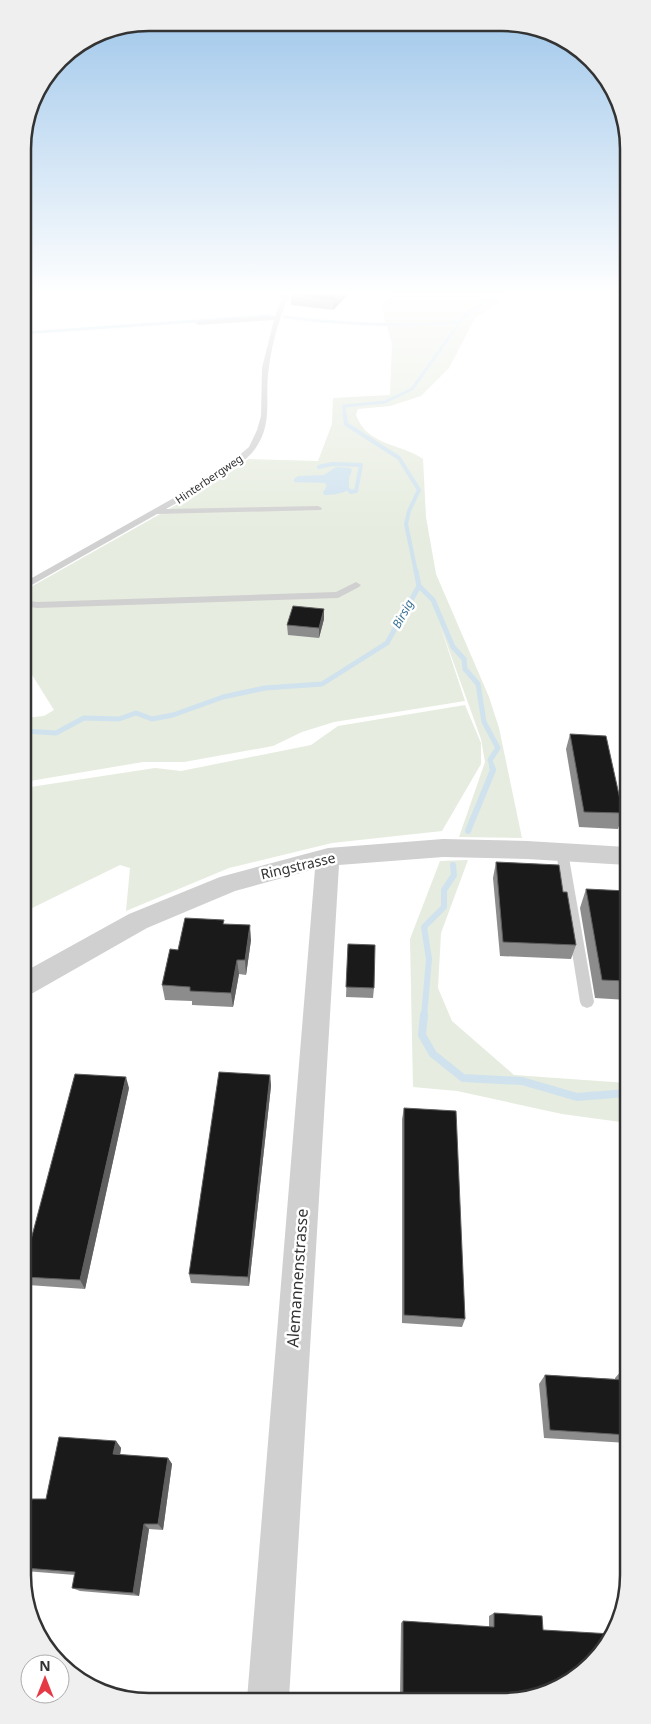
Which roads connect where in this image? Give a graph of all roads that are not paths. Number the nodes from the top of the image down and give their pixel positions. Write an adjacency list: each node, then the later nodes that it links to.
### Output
1 (265, 373): 3 (lane, Hinterbergweg)
2 (318, 508): 3 (lane)
3 (156, 512): 4 (lane, Hinterbergweg)
4 (32, 582)
5 (356, 585): 6 (lane)
6 (32, 604)
7 (562, 852): 8 (street, Ringstrasse); 9 (street, Ringstrasse); 11 (lane)
8 (620, 856)
9 (328, 857): 10 (street, Ringstrasse); 12 (street, Alemannenstrasse)
10 (31, 982)
11 (586, 1002)
12 (268, 1693)

